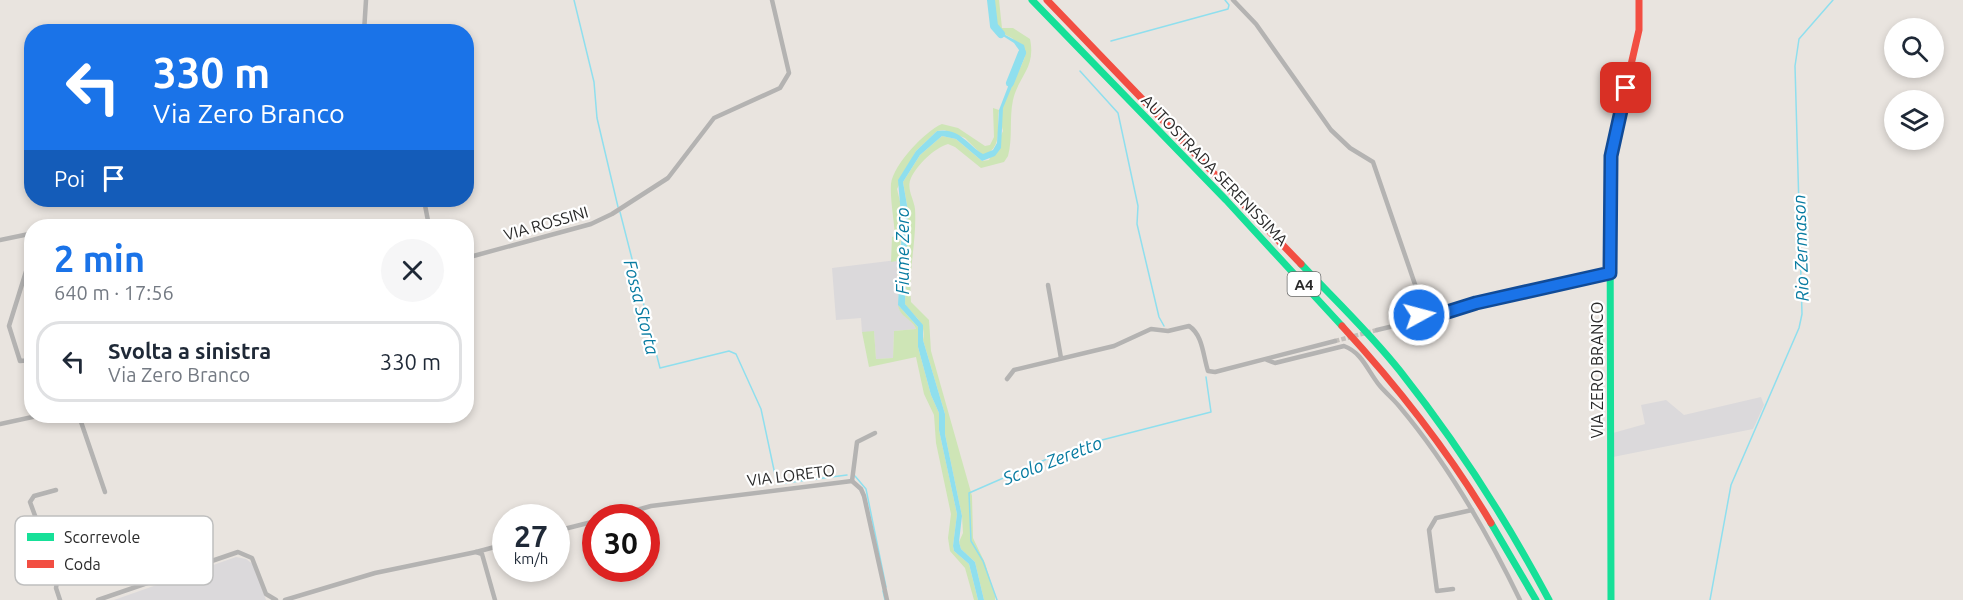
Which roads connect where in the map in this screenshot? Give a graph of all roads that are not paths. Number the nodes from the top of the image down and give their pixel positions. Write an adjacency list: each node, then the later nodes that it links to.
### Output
1 (366, 0): 7 (street)
2 (772, 0): 10 (street, VIA ROSSINI)
3 (1032, 0): 51 (main road, AUTOSTRADA SERENISSIMA / A4)
4 (1047, 0): 52 (main road, AUTOSTRADA SERENISSIMA / A4)
5 (1233, 0): 16 (street)
6 (1639, 0): 13 (main road, VIA ZERO BRANCO)
7 (364, 24)
8 (24, 235): 9 (street)
9 (0, 240)
10 (503, 248): 11 (street); 12 (street, VIA ROSSINI)
11 (505, 255)
12 (474, 256)
13 (1610, 273): 18 (street); 53 (main road, VIA ZERO BRANCO)
14 (24, 278): 25 (street)
15 (1048, 285): 23 (street)
16 (1425, 309): 17 (street); 18 (street); 19 (street)
17 (1419, 313): 19 (street); 20 (street)
18 (1436, 315): 19 (street)
19 (1426, 319): 20 (street)
20 (1415, 320): 21 (street)
21 (1377, 330)
22 (1335, 341): 24 (street)
23 (1061, 358): 24 (street); 26 (street)
24 (1267, 360): 35 (street)
25 (24, 361)
26 (1007, 379)
27 (24, 419): 29 (street)
28 (81, 423): 33 (street)
29 (0, 424)
30 (875, 433): 31 (street)
31 (852, 481): 34 (street, VIA LORETO); 49 (street, VIA LORETO)
32 (56, 490): 36 (street)
33 (105, 492)
34 (660, 505)
35 (1472, 510): 42 (street); 50 (street)
36 (34, 516)
37 (492, 548): 38 (street)
38 (476, 552): 47 (street); 48 (street)
39 (213, 561): 43 (street)
40 (56, 585): 44 (street)
41 (142, 585): 45 (street)
42 (1453, 589)
43 (267, 597): 46 (street)
44 (60, 600)
45 (98, 600)
46 (276, 600)
47 (285, 600)
48 (495, 600)
49 (887, 600)
50 (1520, 600)
51 (1536, 600)
52 (1549, 600)
53 (1611, 600)

